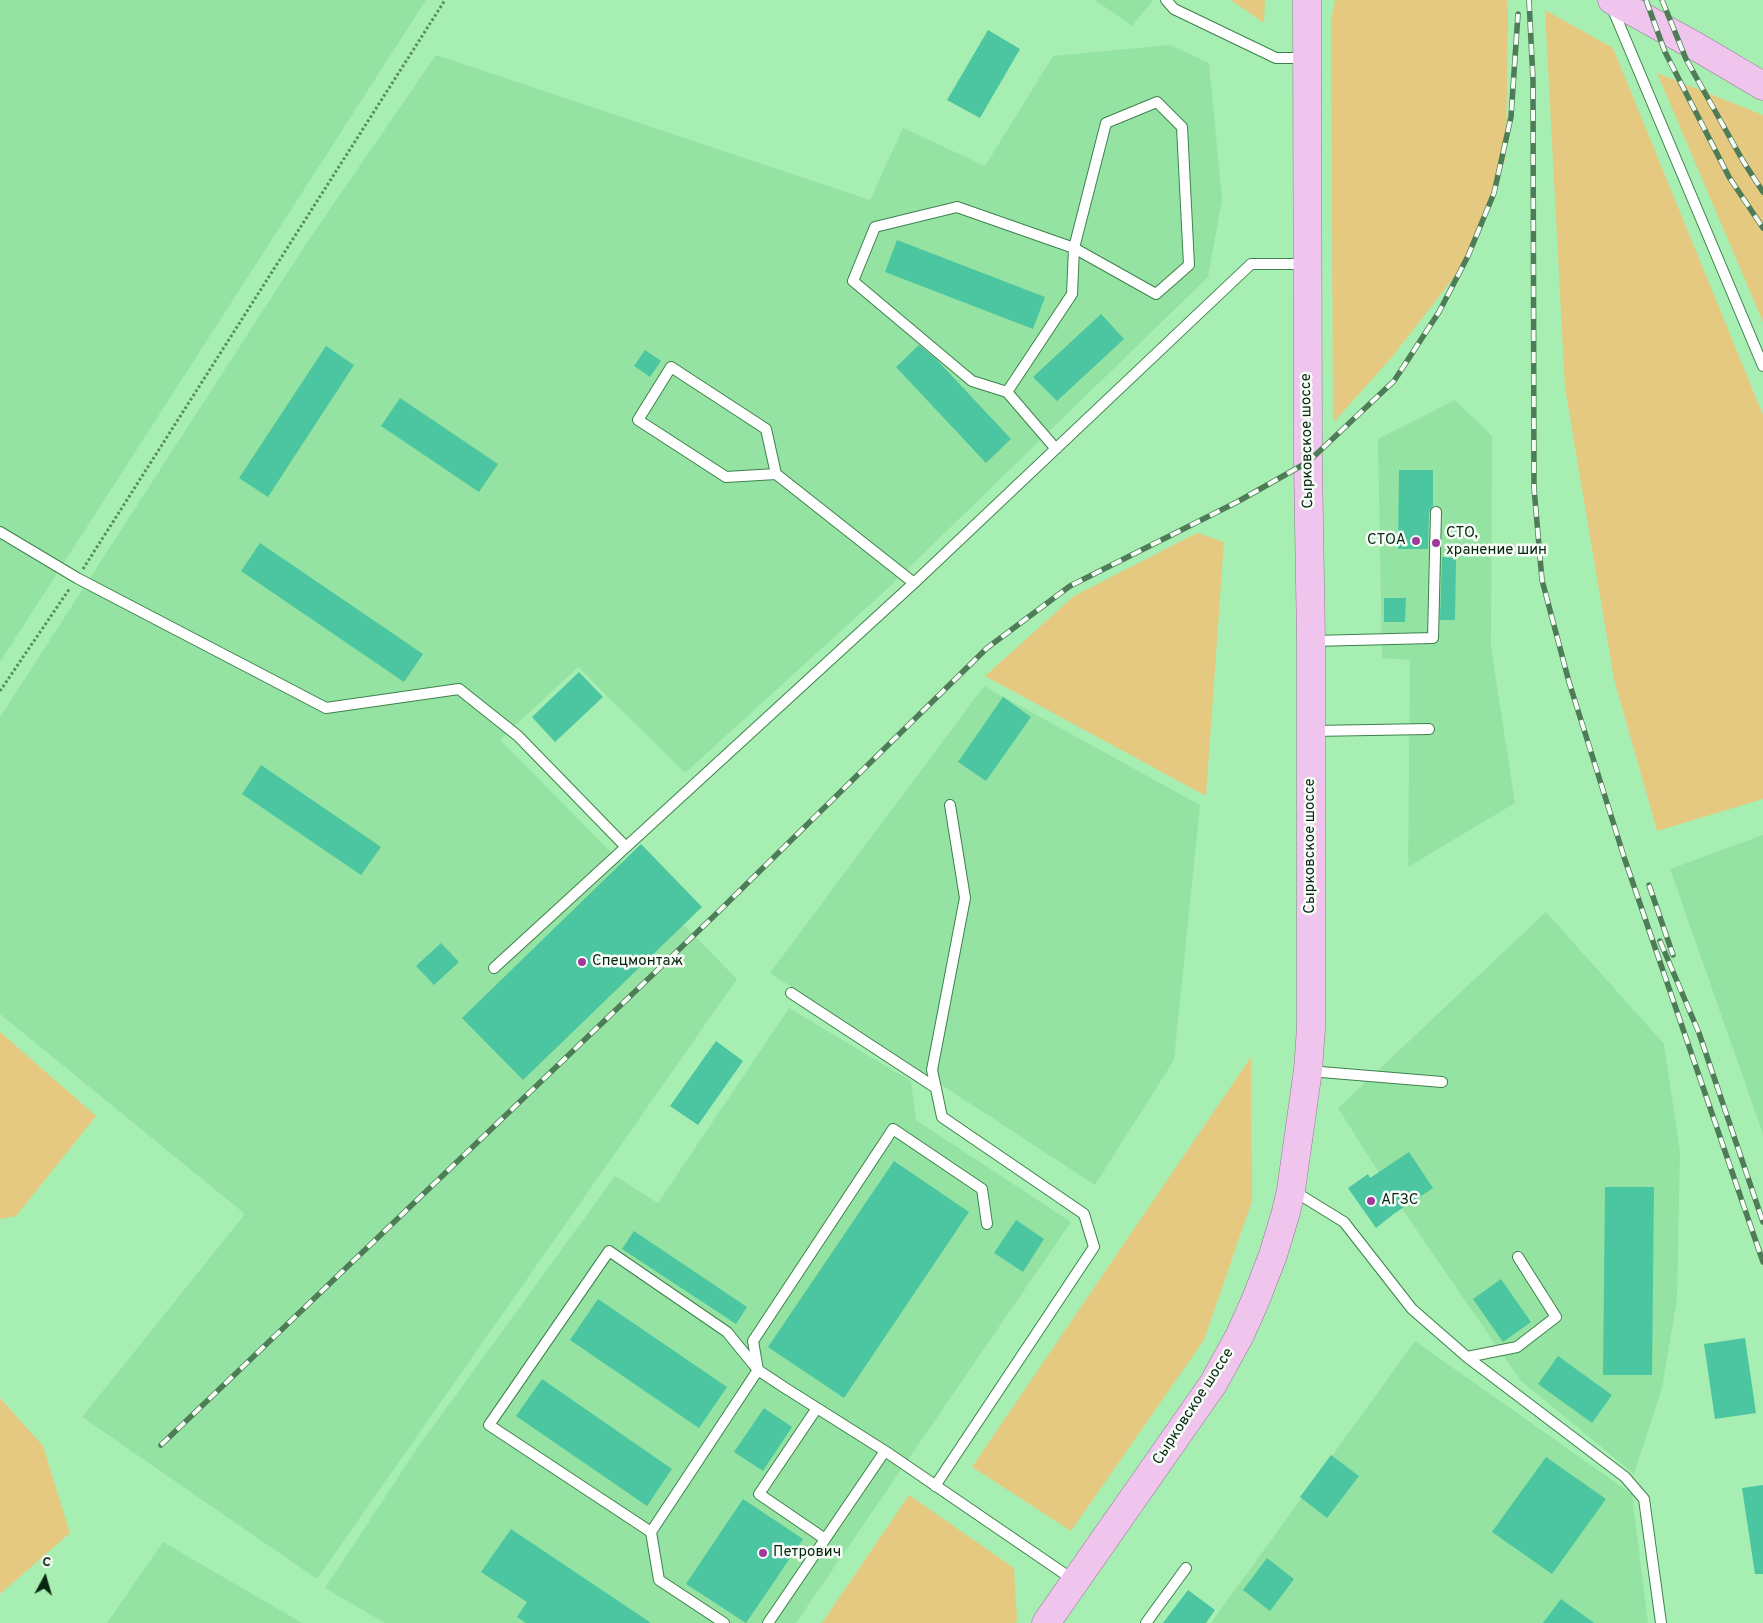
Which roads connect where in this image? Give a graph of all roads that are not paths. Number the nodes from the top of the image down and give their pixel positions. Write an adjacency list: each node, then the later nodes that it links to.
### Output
1 (1166, 0): 4 (lane)
2 (1610, 0): 5 (main road); 8 (lane)
3 (1307, 2): 4 (main road, Сырковское шоссе)
4 (1306, 58): 7 (main road, Сырковское шоссе)
5 (1763, 86)
6 (1074, 248): 6 (lane); 9 (lane); 9 (lane)
7 (1307, 264): 10 (lane); 15 (main road, Сырковское шоссе)
8 (1763, 366)
9 (1007, 392): 10 (lane)
10 (1056, 449): 14 (lane)
11 (776, 474): 11 (lane); 14 (lane)
12 (1436, 512): 15 (lane)
13 (0, 532): 19 (lane)
14 (914, 583): 19 (lane)
15 (1311, 641): 17 (main road, Сырковское шоссе)
16 (1429, 729): 17 (lane)
17 (1311, 732): 22 (main road, Сырковское шоссе)
18 (950, 805): 24 (lane)
19 (626, 847): 20 (lane)
20 (494, 968)
21 (790, 993): 24 (lane)
22 (1308, 1070): 23 (lane); 25 (main road, Сырковское шоссе)
23 (1442, 1082)
24 (936, 1088): 32 (lane)
25 (1291, 1190): 28 (lane); 36 (main road, Сырковское шоссе)
26 (987, 1224): 29 (lane)
27 (1518, 1257): 28 (lane)
28 (1467, 1357): 41 (lane)
29 (758, 1370): 30 (lane); 33 (lane); 33 (lane)
30 (817, 1408): 31 (lane); 34 (lane)
31 (885, 1451): 32 (lane); 34 (lane)
32 (935, 1486): 36 (lane)
33 (651, 1532): 37 (lane)
34 (825, 1539): 38 (lane)
35 (1186, 1568): 40 (lane)
36 (1076, 1581): 39 (main road, Сырковское шоссе)
37 (724, 1623)
38 (768, 1623)
39 (1046, 1623)
40 (1146, 1623)
41 (1660, 1623)

